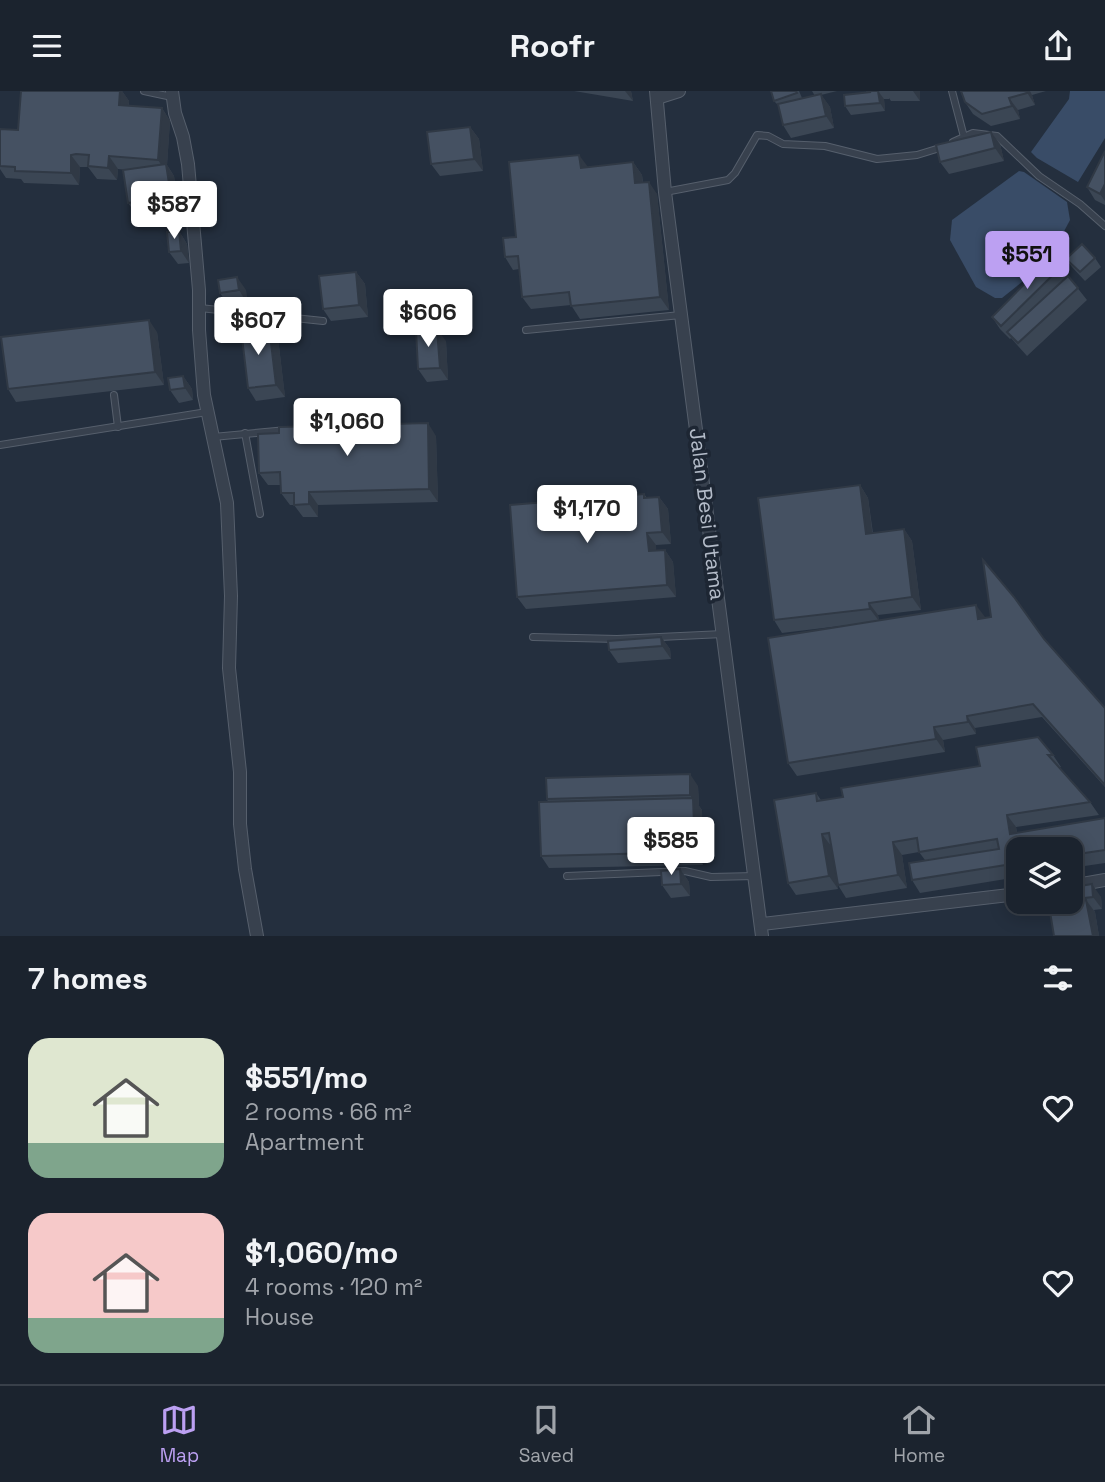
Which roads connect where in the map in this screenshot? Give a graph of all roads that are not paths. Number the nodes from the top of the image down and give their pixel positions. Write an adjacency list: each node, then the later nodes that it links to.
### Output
1 (144, 91): 4 (lane)
2 (679, 91): 5 (street)
3 (952, 91): 6 (lane)
4 (172, 94): 9 (street)
5 (657, 95): 7 (street, Jalan Besi Utama)
6 (964, 137): 7 (lane); 8 (lane)
7 (665, 192): 10 (street, Jalan Besi Utama)
8 (1105, 226)
9 (199, 308): 11 (lane); 14 (street)
10 (681, 315): 12 (lane); 21 (street, Jalan Besi Utama)
11 (323, 321)
12 (526, 330)
13 (114, 395): 15 (lane)
14 (207, 412): 15 (lane); 18 (street)
15 (118, 427): 19 (lane)
16 (291, 429): 17 (lane)
17 (245, 433): 18 (lane); 20 (lane)
18 (213, 437): 29 (street)
19 (0, 445)
20 (260, 515)
21 (723, 634): 22 (lane); 24 (street, Jalan Besi Utama)
22 (533, 637)
23 (567, 876): 24 (lane)
24 (755, 876): 28 (street, Jalan Besi Utama)
25 (1105, 880): 26 (street)
26 (1083, 883)
27 (1006, 896): 28 (street)
28 (762, 930)
29 (257, 936)

